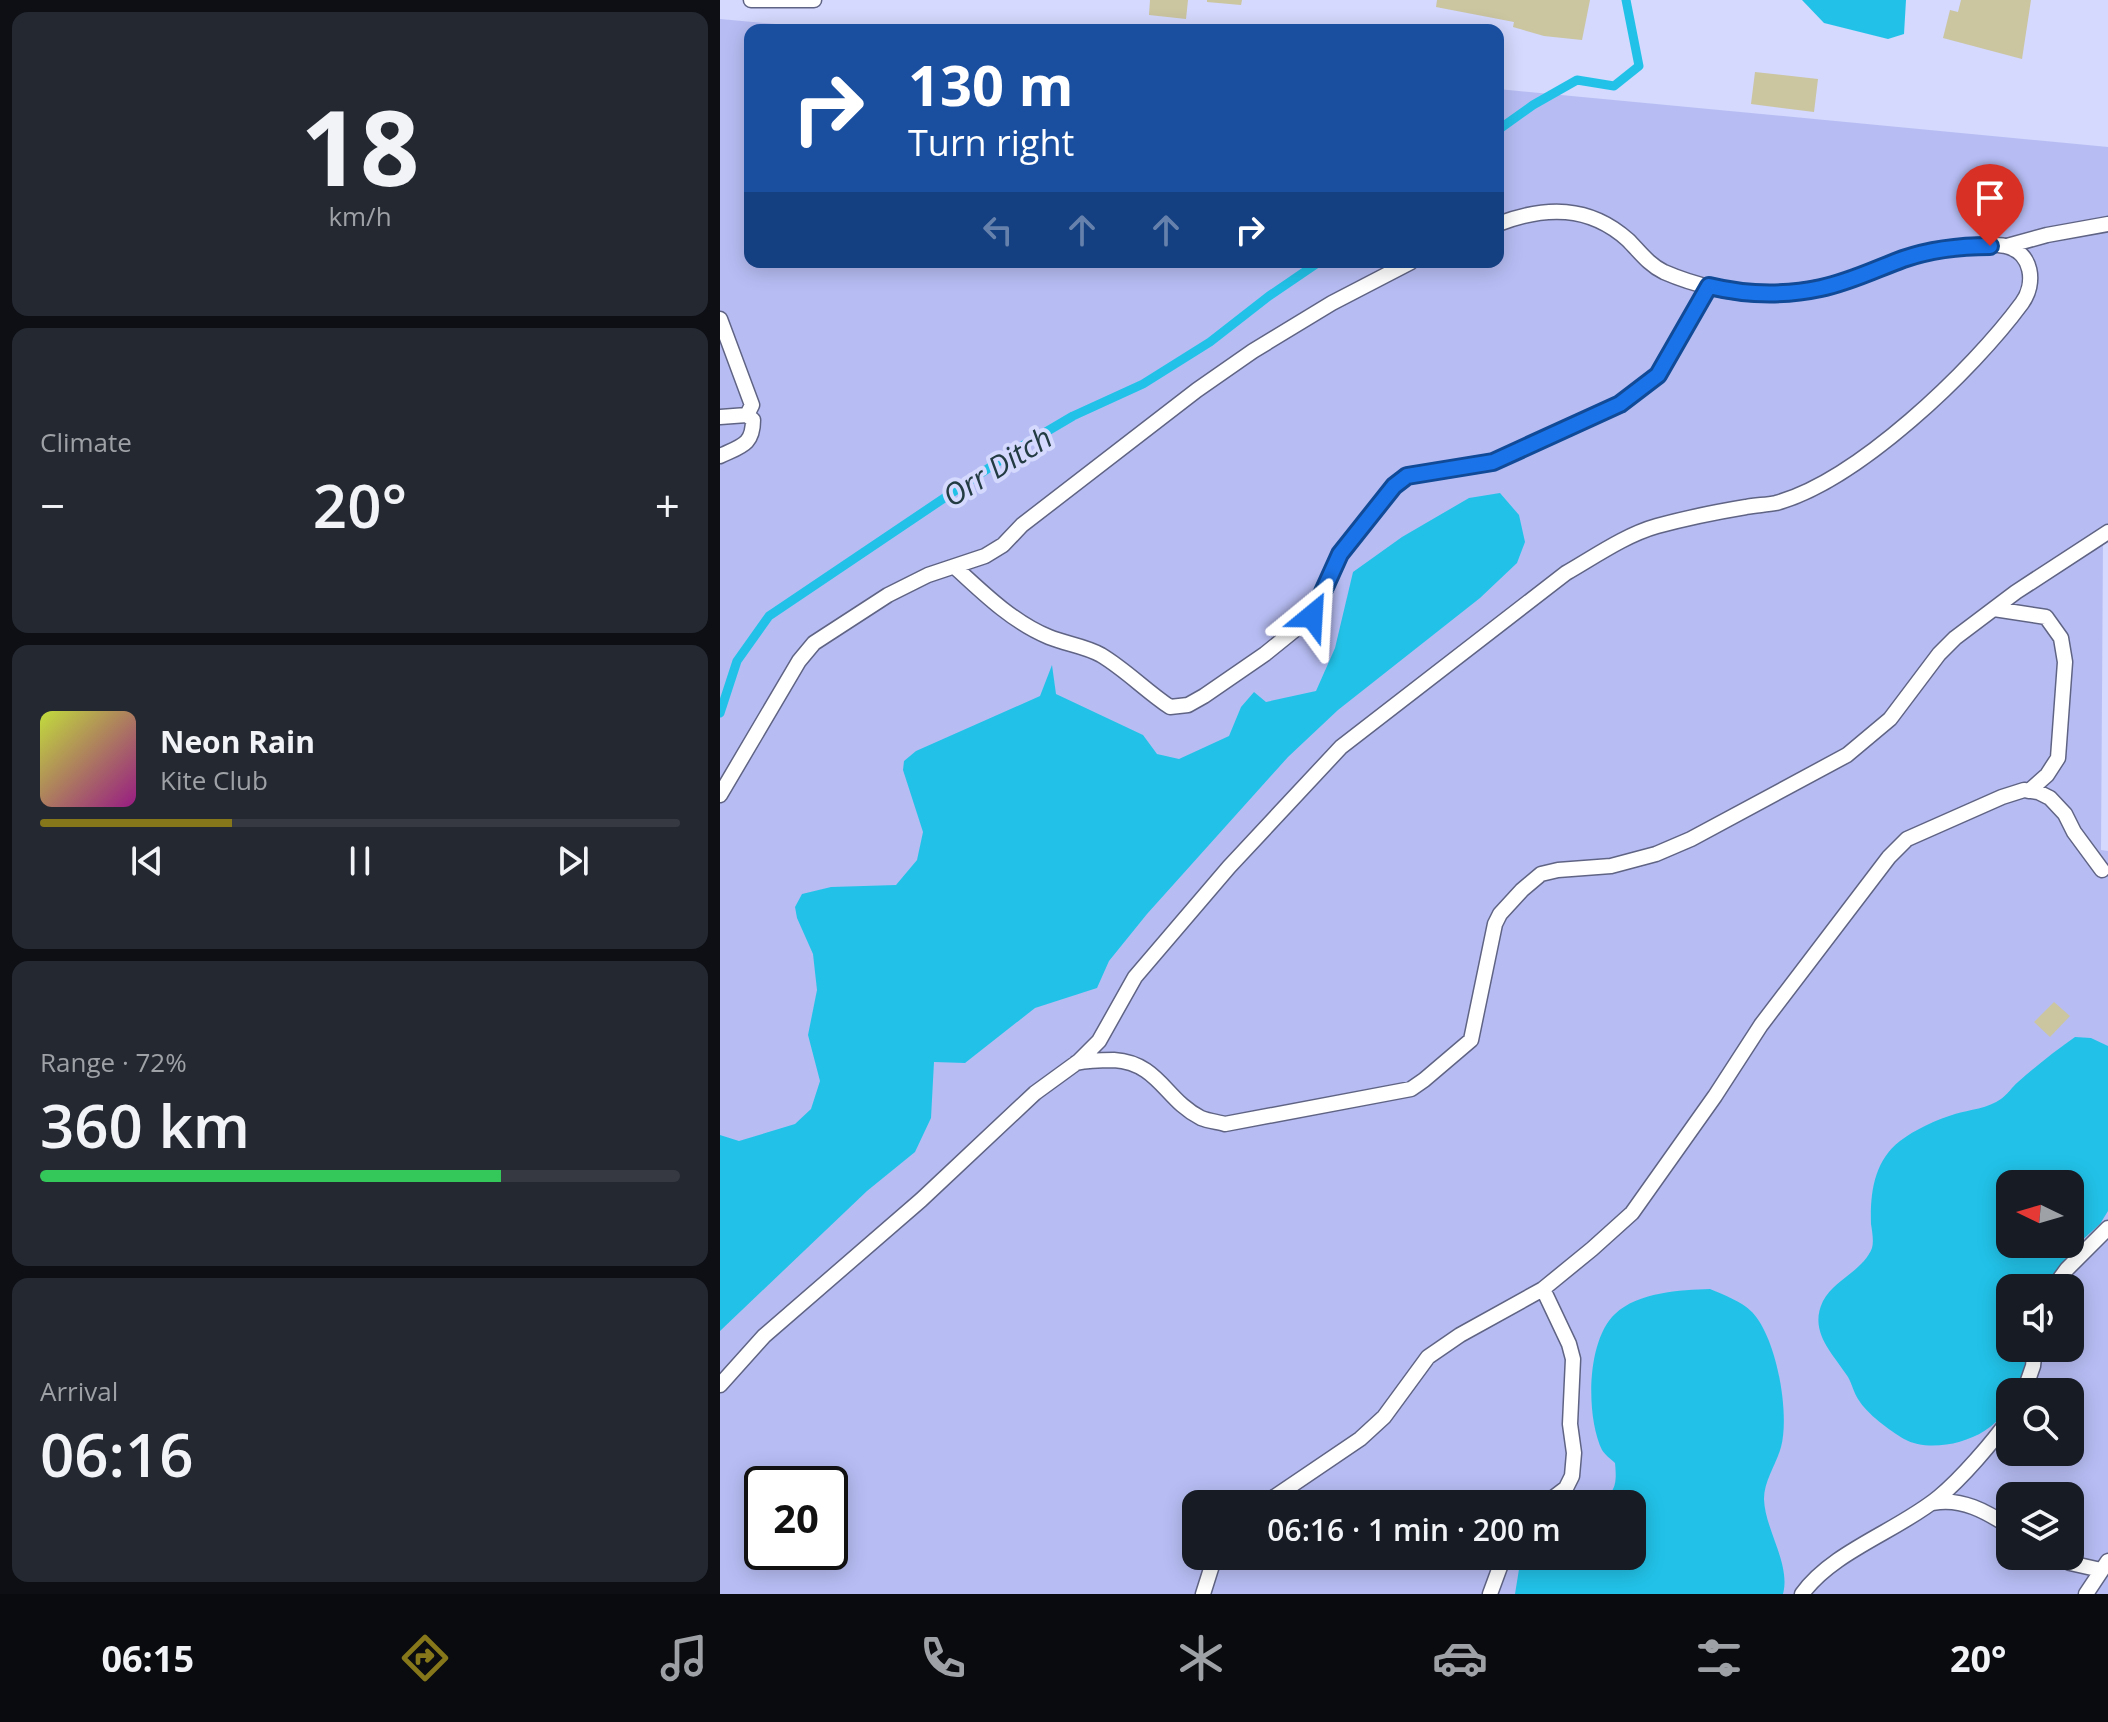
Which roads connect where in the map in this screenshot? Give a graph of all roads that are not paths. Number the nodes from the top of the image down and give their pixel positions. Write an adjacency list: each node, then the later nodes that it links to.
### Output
1 (751, 0): 2 (lane)
2 (814, 0)
3 (1504, 223): 7 (lane)
4 (2108, 224): 5 (lane)
5 (2007, 246): 7 (lane); 18 (lane)
6 (1399, 268): 13 (lane)
7 (1709, 286): 13 (lane)
8 (720, 319): 9 (lane)
9 (747, 415): 10 (lane); 11 (lane)
10 (720, 417)
11 (720, 456)
12 (2108, 532): 14 (lane)
13 (955, 567): 16 (lane)
14 (1994, 609): 15 (lane); 19 (lane)
15 (2029, 791): 17 (lane); 23 (lane)
16 (720, 795)
17 (2106, 872)
18 (1099, 1041): 19 (lane); 20 (lane)
19 (1106, 1060): 20 (lane)
20 (1076, 1063): 24 (lane)
21 (2108, 1228): 22 (lane)
22 (2063, 1274)
23 (1543, 1289): 26 (lane); 27 (lane)
24 (720, 1385)
25 (1996, 1434): 28 (lane)
26 (1285, 1490)
27 (1563, 1490)
28 (1929, 1504): 29 (lane); 36 (lane)
29 (1996, 1519)
30 (2084, 1564): 31 (lane)
31 (2105, 1565): 37 (lane)
32 (1211, 1570): 34 (lane)
33 (1499, 1570): 35 (lane)
34 (1203, 1594)
35 (1490, 1594)
36 (1802, 1594)
37 (2086, 1594)

